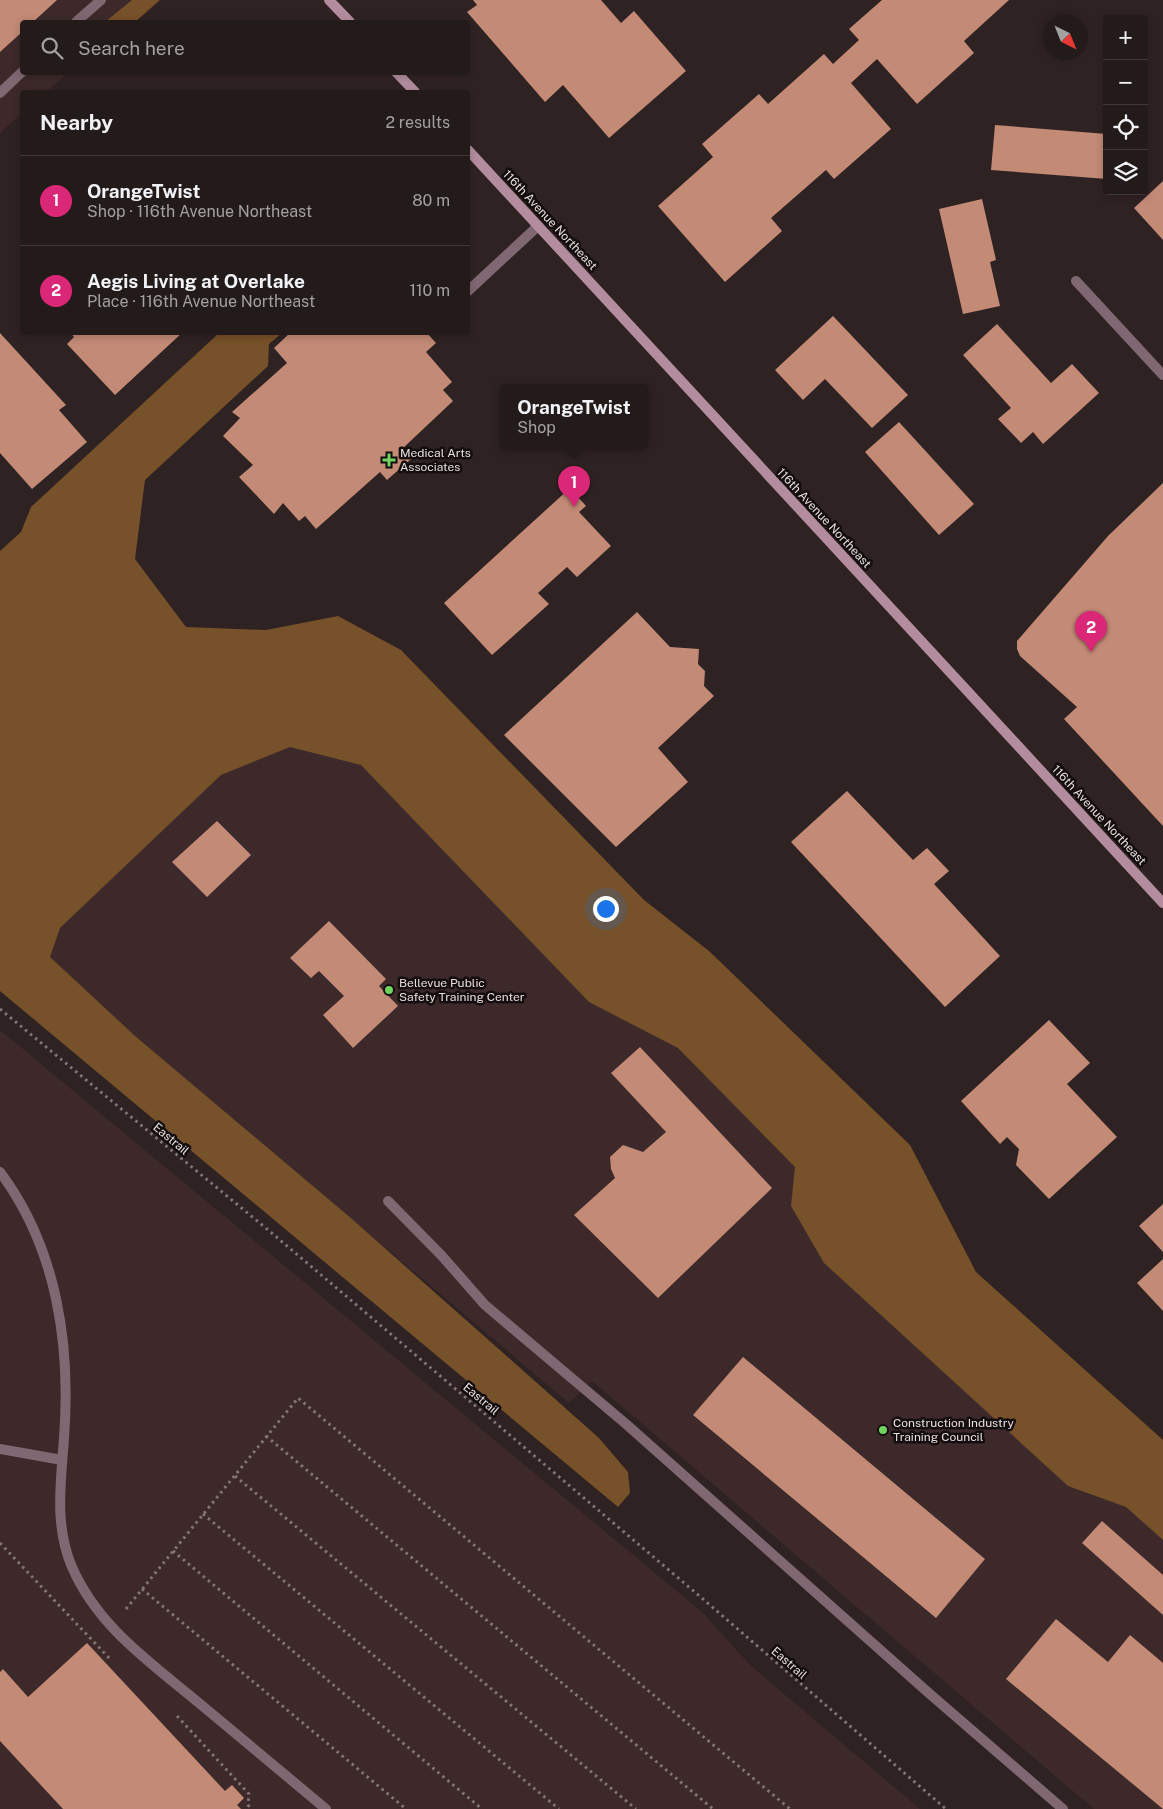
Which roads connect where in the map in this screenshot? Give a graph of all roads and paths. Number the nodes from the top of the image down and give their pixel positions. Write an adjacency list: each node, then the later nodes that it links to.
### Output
1 (101, 0): 3 (street)
2 (329, 0): 4 (main road)
3 (78, 20)
4 (348, 20)
5 (20, 74): 8 (street)
6 (399, 75): 7 (main road)
7 (413, 90)
8 (0, 93)
9 (470, 152): 10 (main road, 116th Avenue Northeast)
10 (538, 226): 12 (street); 14 (main road, 116th Avenue Northeast)
11 (1076, 281): 13 (street)
12 (470, 289)
13 (1163, 375)
14 (1163, 903)
15 (0, 1009): 34 (path, Eastrail)
16 (0, 1172): 20 (street)
17 (388, 1201): 35 (street)
18 (266, 1436): 21 (path); 32 (path); 33 (path)
19 (0, 1450): 20 (street)
20 (62, 1460): 25 (street)
21 (234, 1476): 22 (path); 31 (path)
22 (203, 1514): 23 (path); 30 (path)
23 (173, 1551): 24 (path); 29 (path)
24 (142, 1590): 25 (path); 28 (path)
25 (112, 1627): 26 (path); 27 (street)
26 (95, 1646)
27 (326, 1809)
28 (406, 1809)
29 (482, 1809)
30 (559, 1809)
31 (636, 1809)
32 (713, 1809)
33 (790, 1809)
34 (946, 1809)
35 (1063, 1809)

